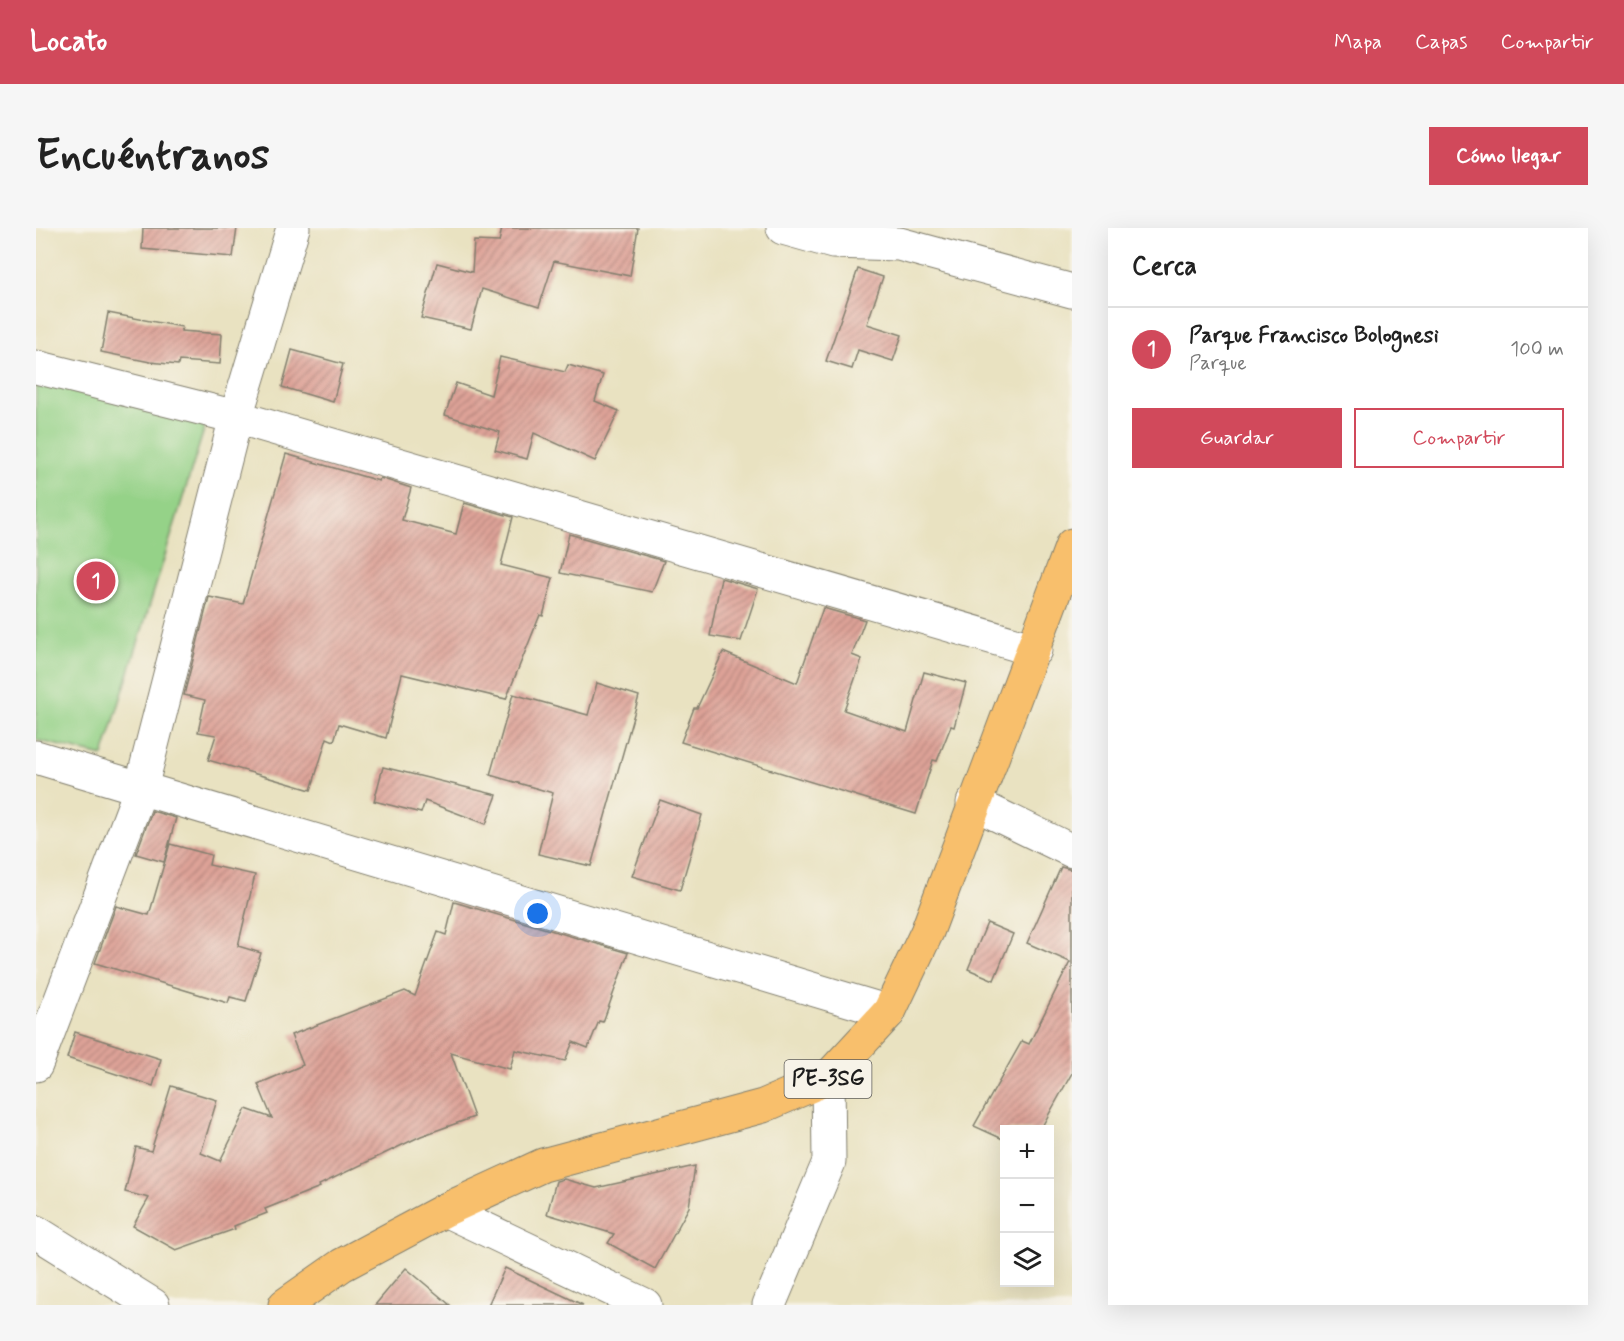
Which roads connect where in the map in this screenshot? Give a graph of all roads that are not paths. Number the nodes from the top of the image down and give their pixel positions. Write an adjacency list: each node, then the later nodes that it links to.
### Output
1 (293, 228): 6 (street)
2 (783, 228): 3 (street)
3 (887, 236): 4 (street)
4 (1072, 291)
5 (36, 367): 6 (street)
6 (236, 417): 8 (street); 10 (street)
7 (1072, 545): 8 (main road, PE-3SG)
8 (1035, 650): 11 (main road, PE-3SG)
9 (36, 757): 10 (street)
10 (141, 788): 13 (street); 14 (street)
11 (973, 803): 12 (street); 13 (main road, PE-3SG)
12 (1072, 851)
13 (889, 1012): 15 (main road, PE-3SG)
14 (36, 1065)
15 (828, 1078): 16 (main road, PE-3SG); 21 (street)
16 (445, 1210): 19 (main road, PE-3SG); 20 (street)
17 (36, 1232): 18 (street)
18 (153, 1305)
19 (285, 1305)
20 (645, 1305)
21 (769, 1305)

